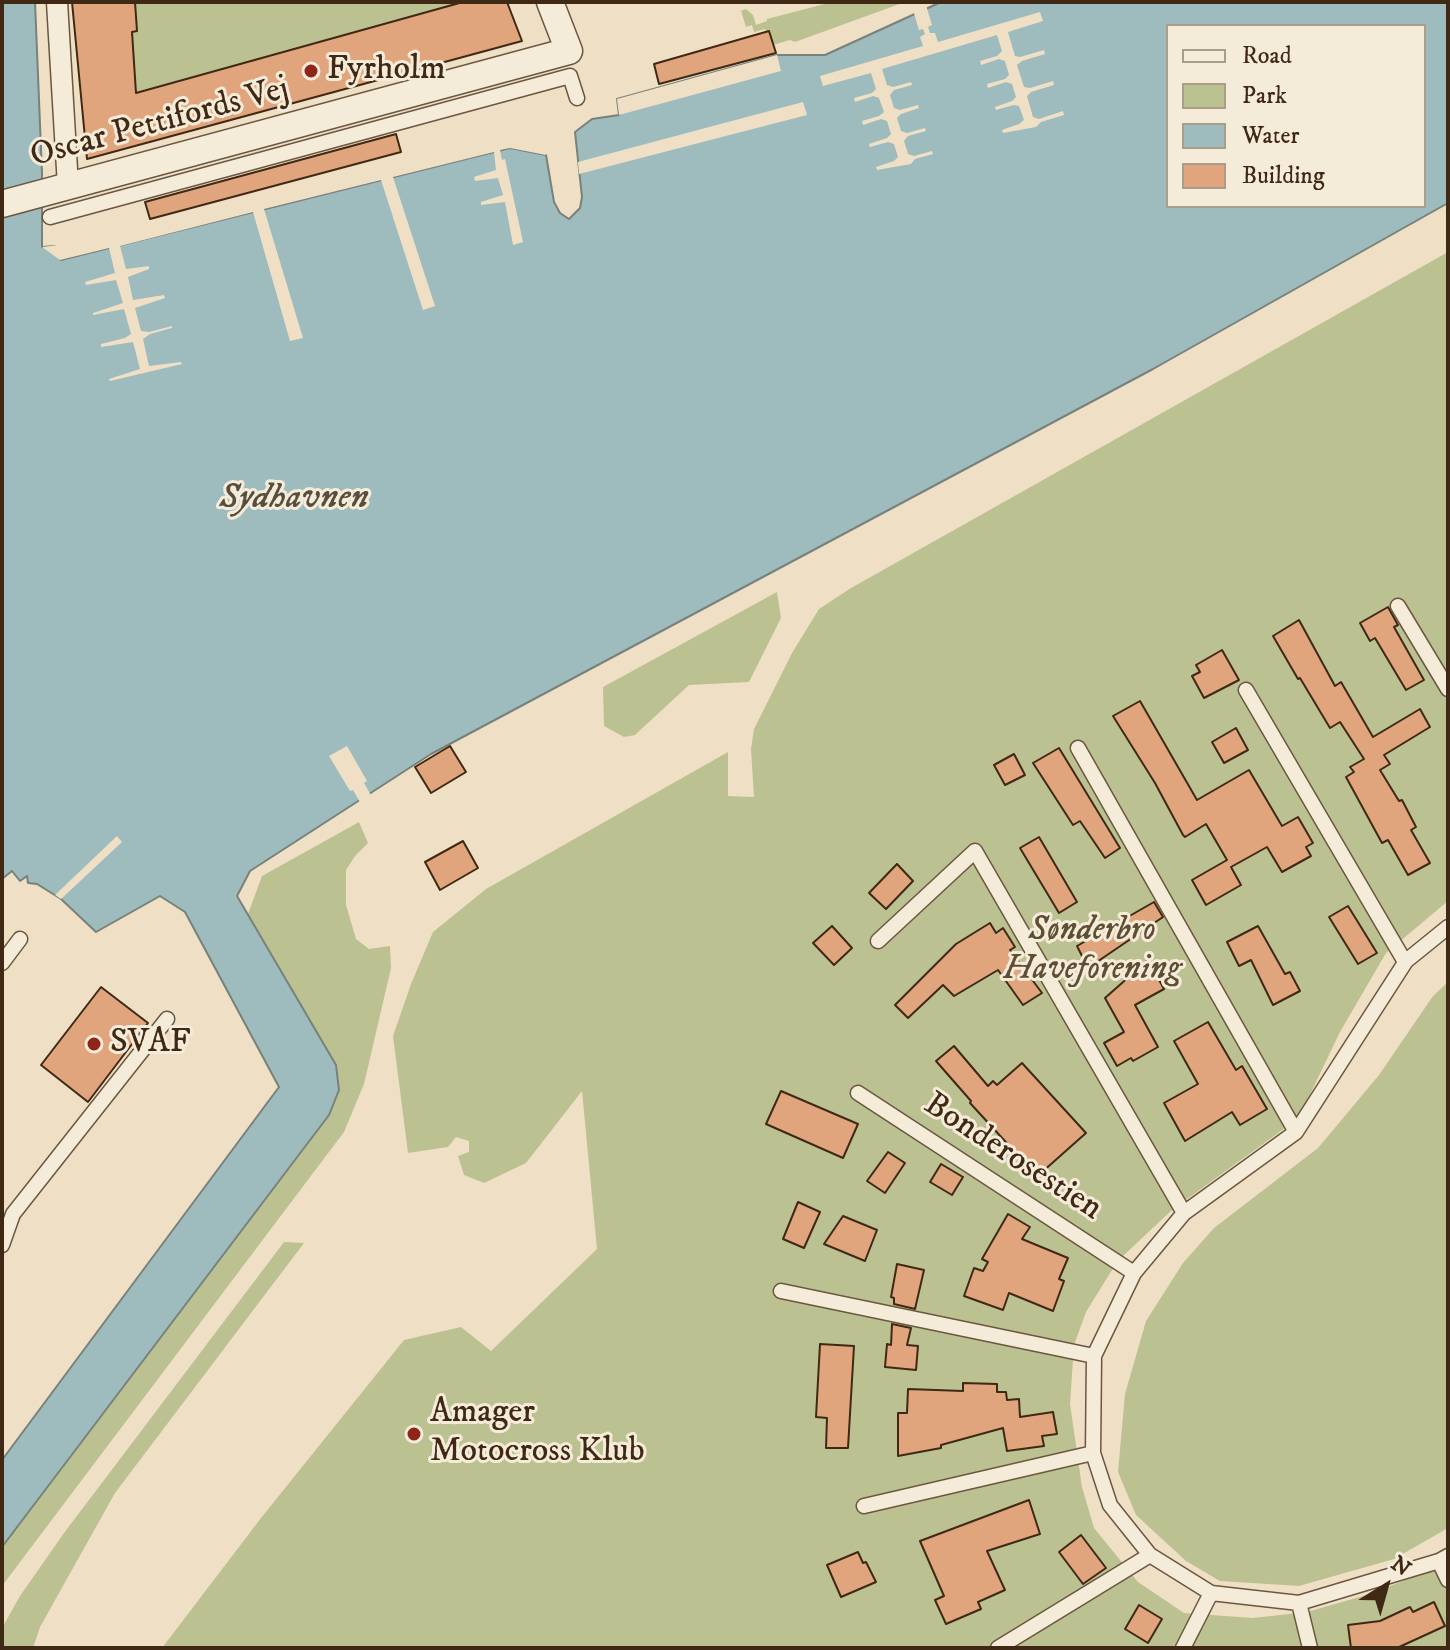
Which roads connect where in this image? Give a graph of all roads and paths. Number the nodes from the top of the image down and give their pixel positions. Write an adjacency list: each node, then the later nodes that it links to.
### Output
1 (57, 2): 4 (street)
2 (550, 2): 4 (street, Oscar Pettifords Vej)
3 (577, 98): 6 (lane)
4 (60, 188): 5 (street, Oscar Pettifords Vej)
5 (2, 204)
6 (50, 217)
7 (1398, 606): 8 (lane)
8 (1448, 689)
9 (1246, 690): 14 (lane)
10 (1078, 748): 18 (lane)
11 (1448, 927): 14 (lane)
12 (20, 939): 15 (lane)
13 (878, 941): 19 (lane)
14 (1405, 962): 18 (lane)
15 (2, 963)
16 (167, 1019): 20 (lane)
17 (858, 1093): 21 (lane, Bonderosestien)
18 (1296, 1132): 19 (lane)
19 (1184, 1213): 21 (lane)
20 (2, 1245)
21 (1134, 1273): 23 (lane)
22 (781, 1291): 23 (lane)
23 (1094, 1356): 24 (lane)
24 (1093, 1453): 25 (lane); 26 (lane)
25 (864, 1506)
26 (1150, 1555): 29 (lane); 31 (lane)
27 (1443, 1558): 28 (lane); 30 (lane)
28 (1448, 1580)
29 (1211, 1593): 30 (lane); 32 (lane)
30 (1299, 1603): 33 (lane)
31 (998, 1648)
32 (1183, 1648)
33 (1310, 1648)

